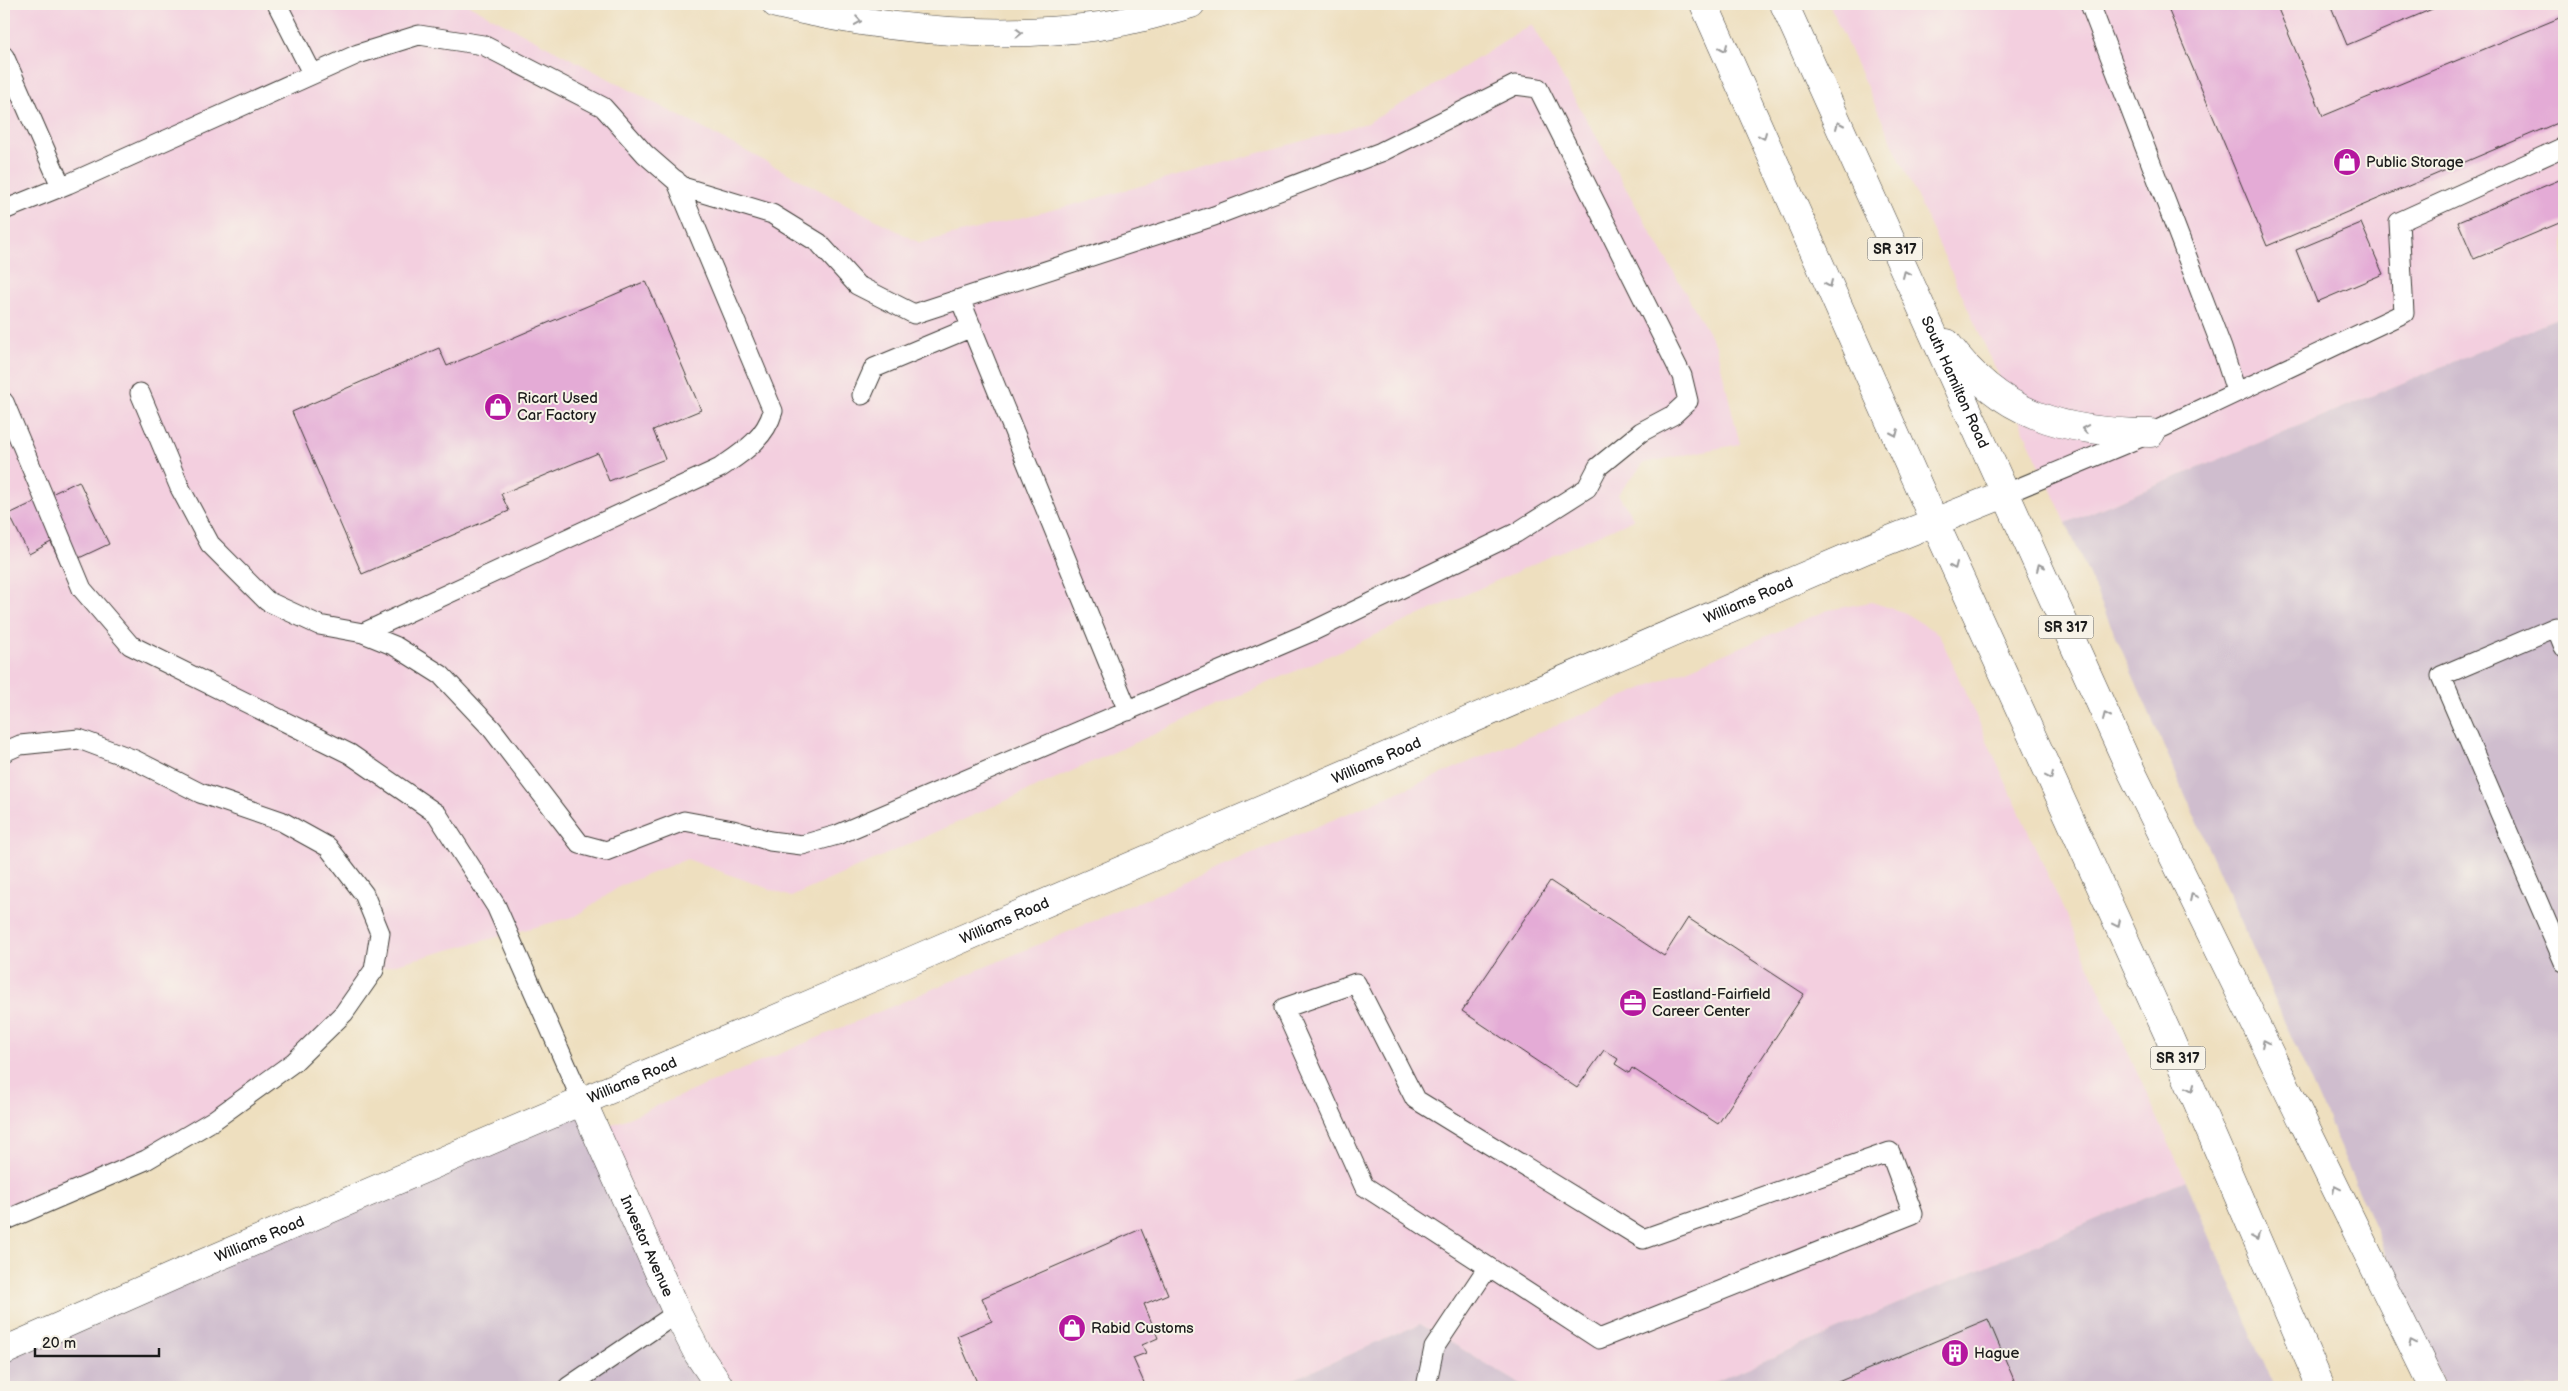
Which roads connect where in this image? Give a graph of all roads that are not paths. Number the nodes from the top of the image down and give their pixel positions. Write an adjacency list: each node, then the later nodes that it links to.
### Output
1 (277, 4): 8 (lane)
2 (776, 4): 3 (main road, one-way to 3)
3 (1191, 4)
4 (1704, 4): 22 (main road, SR 317, one-way to 22)
5 (1784, 4): 14 (main road, South Hamilton Road / SR 317, one-way to 5)
6 (2090, 4): 16 (lane)
7 (4, 56): 11 (lane)
8 (312, 73): 10 (lane); 11 (lane)
9 (2564, 147): 16 (lane)
10 (676, 180): 13 (lane); 24 (lane)
11 (61, 186): 12 (lane)
12 (4, 210)
13 (960, 299): 15 (lane); 26 (lane)
14 (1921, 307): 20 (main road, one-way to 14); 21 (main road, South Hamilton Road / SR 317)
15 (972, 327): 18 (lane); 26 (lane)
16 (2236, 392): 20 (lane)
17 (140, 393): 24 (lane)
18 (862, 396)
19 (4, 402): 29 (lane)
20 (2151, 433): 21 (lane)
21 (2007, 493): 22 (main road, Williams Road); 38 (main road, South Hamilton Road / SR 317, one-way to 21)
22 (1934, 521): 29 (main road, Williams Road); 37 (main road, SR 317, one-way to 37)
23 (2560, 626): 25 (lane); 28 (lane)
24 (363, 633): 26 (lane)
25 (2564, 647)
26 (1128, 711)
27 (4, 752): 30 (lane)
28 (2564, 962)
29 (582, 1101): 32 (main road, Investor Avenue); 33 (main road, Williams Road)
30 (4, 1221)
31 (1488, 1267): 31 (lane); 36 (lane)
32 (678, 1313): 34 (lane); 35 (main road, Investor Avenue)
33 (4, 1351)
34 (568, 1387)
35 (720, 1387)
36 (1426, 1387)
37 (2320, 1387)
38 (2433, 1387)

